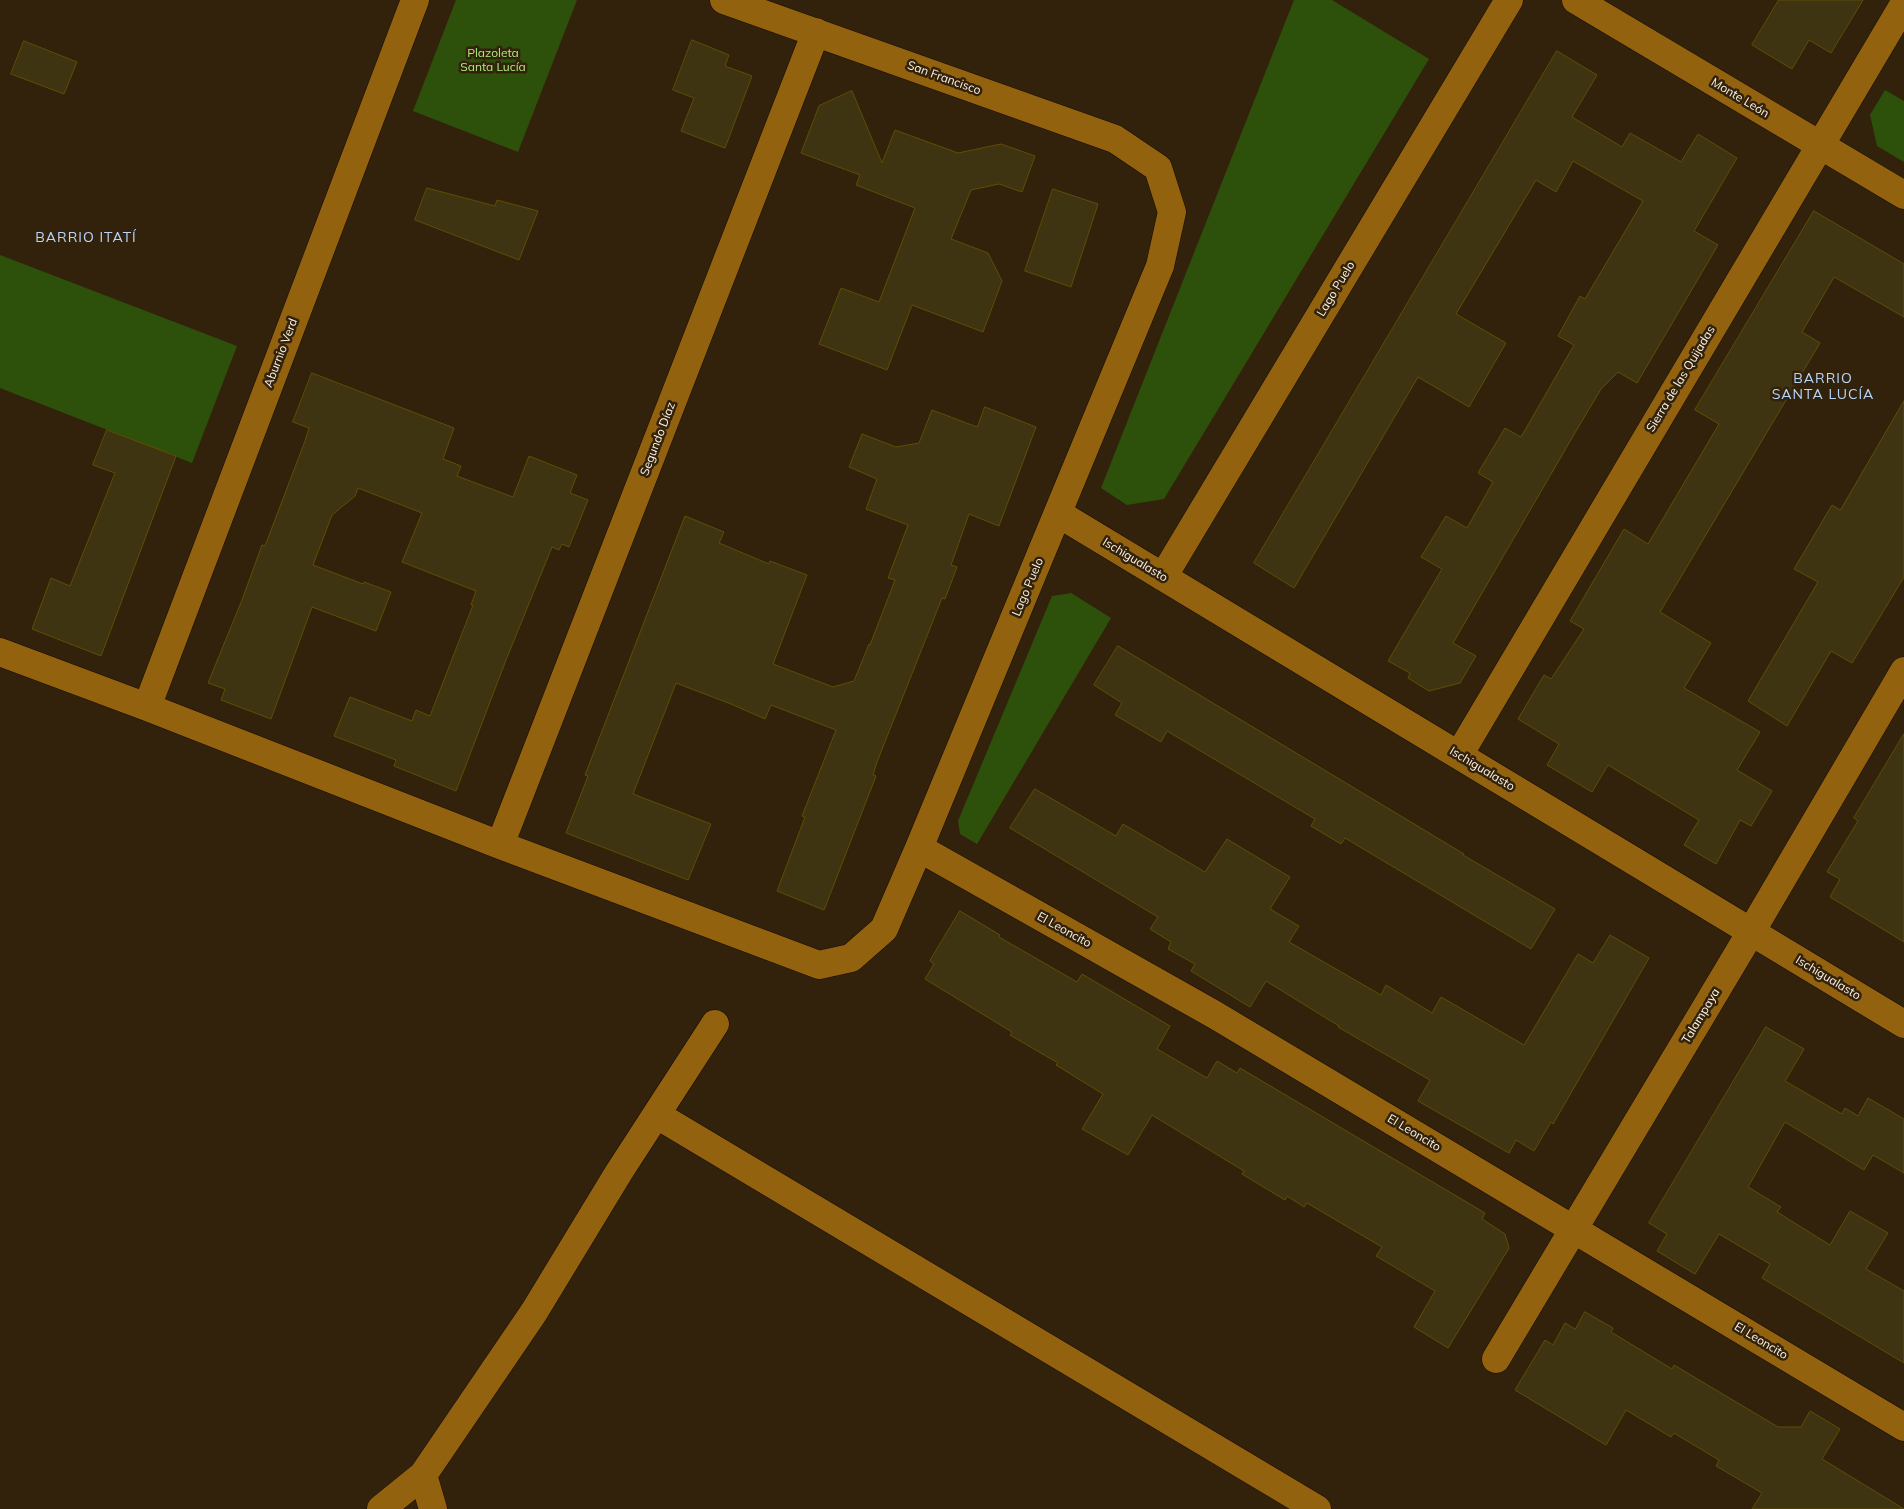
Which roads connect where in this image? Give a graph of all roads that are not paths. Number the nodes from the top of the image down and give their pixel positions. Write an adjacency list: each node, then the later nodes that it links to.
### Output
1 (415, 0): 14 (street, Aburnio Verd)
2 (724, 0): 6 (street, San Francisco)
3 (1509, 0): 11 (street, Lago Puelo)
4 (1576, 0): 7 (street, Monte León)
5 (1904, 4): 7 (street, Sierra de las Quijadas)
6 (816, 32): 8 (street, San Francisco); 16 (street, Segundo Díaz)
7 (1820, 145): 9 (street, Monte León); 15 (street, Sierra de las Quijadas)
8 (1158, 168): 10 (street, Lago Puelo)
9 (1904, 195)
10 (1059, 514): 11 (street, Ischigualasto); 17 (street, Lago Puelo)
11 (1163, 577): 15 (street, Ischigualasto)
12 (0, 652): 14 (street)
13 (1904, 671): 18 (street, Talampaya)
14 (147, 707): 16 (street)
15 (1459, 755): 18 (street, Ischigualasto)
16 (500, 845): 17 (street, Lago Puelo)
17 (919, 848): 22 (street, El Leoncito)
18 (1752, 932): 20 (street, Ischigualasto); 22 (street, Talampaya)
19 (715, 1024): 21 (street)
20 (1904, 1024)
21 (656, 1115): 25 (street); 28 (street)
22 (1575, 1229): 23 (street, Talampaya); 24 (street, El Leoncito)
23 (1496, 1359)
24 (1904, 1427)
25 (423, 1475): 26 (street); 27 (street)
26 (381, 1509)
27 (433, 1509)
28 (1317, 1509)

